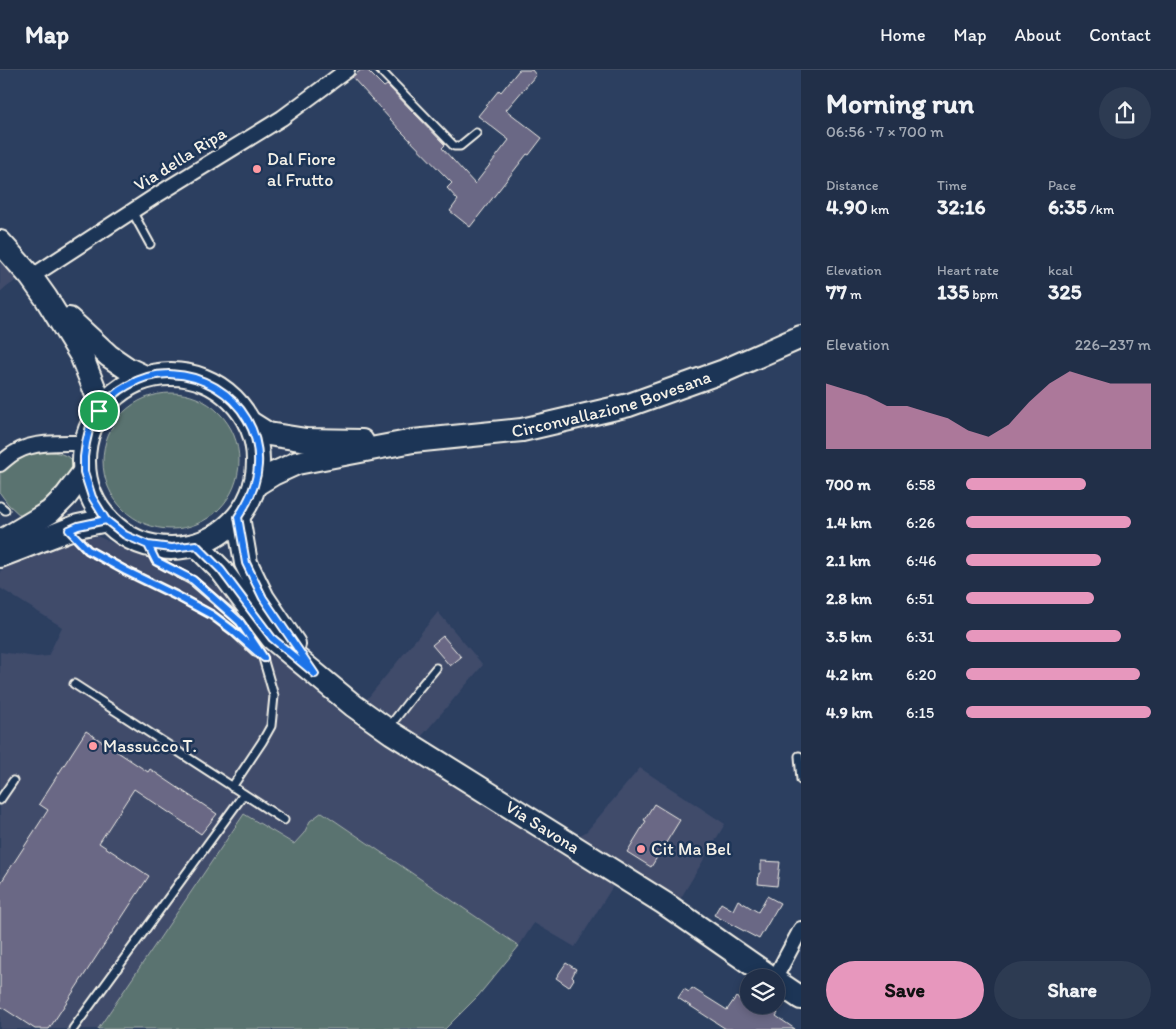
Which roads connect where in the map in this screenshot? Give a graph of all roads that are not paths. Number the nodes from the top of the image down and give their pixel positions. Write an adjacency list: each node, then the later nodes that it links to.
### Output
1 (347, 70): 4 (street, Via della Ripa)
2 (380, 70): 3 (lane)
3 (476, 134)
4 (132, 211): 6 (lane); 7 (street, Via della Ripa)
5 (0, 242): 7 (main road)
6 (150, 244)
7 (31, 277): 8 (main road)
8 (46, 298): 10 (main road); 11 (main road)
9 (801, 337): 13 (main road, Circonvallazione Bovesana)
10 (145, 377): 11 (main road); 12 (main road)
11 (99, 411): 14 (main road)
12 (249, 422): 13 (main road, Circonvallazione Bovesana); 17 (main road)
13 (413, 441): 17 (main road, Circonvallazione Bovesana)
14 (86, 443): 15 (street); 16 (main road)
15 (0, 464)
16 (84, 472): 19 (main road); 23 (main road)
17 (255, 485): 18 (main road)
18 (238, 517): 22 (main road); 26 (main road, Via Savona)
19 (106, 520): 20 (main road); 21 (main road)
20 (69, 530): 23 (main road); 24 (lane)
21 (148, 545): 22 (main road); 24 (lane)
22 (196, 545): 26 (main road, Via Savona)
23 (4, 547)
24 (264, 658): 32 (lane)
25 (436, 668): 28 (lane)
26 (315, 674): 28 (main road, Via Savona)
27 (74, 684): 32 (lane)
28 (388, 730): 37 (main road, Via Savona)
29 (799, 756): 30 (lane)
30 (801, 780)
31 (13, 781): 34 (lane)
32 (232, 787): 33 (lane)
33 (244, 794): 35 (lane); 41 (lane)
34 (0, 800)
35 (284, 820)
36 (801, 929): 38 (street)
37 (760, 969)
38 (779, 969)
39 (785, 987): 40 (main road, Via Savona)
40 (801, 998)
41 (74, 1029)

